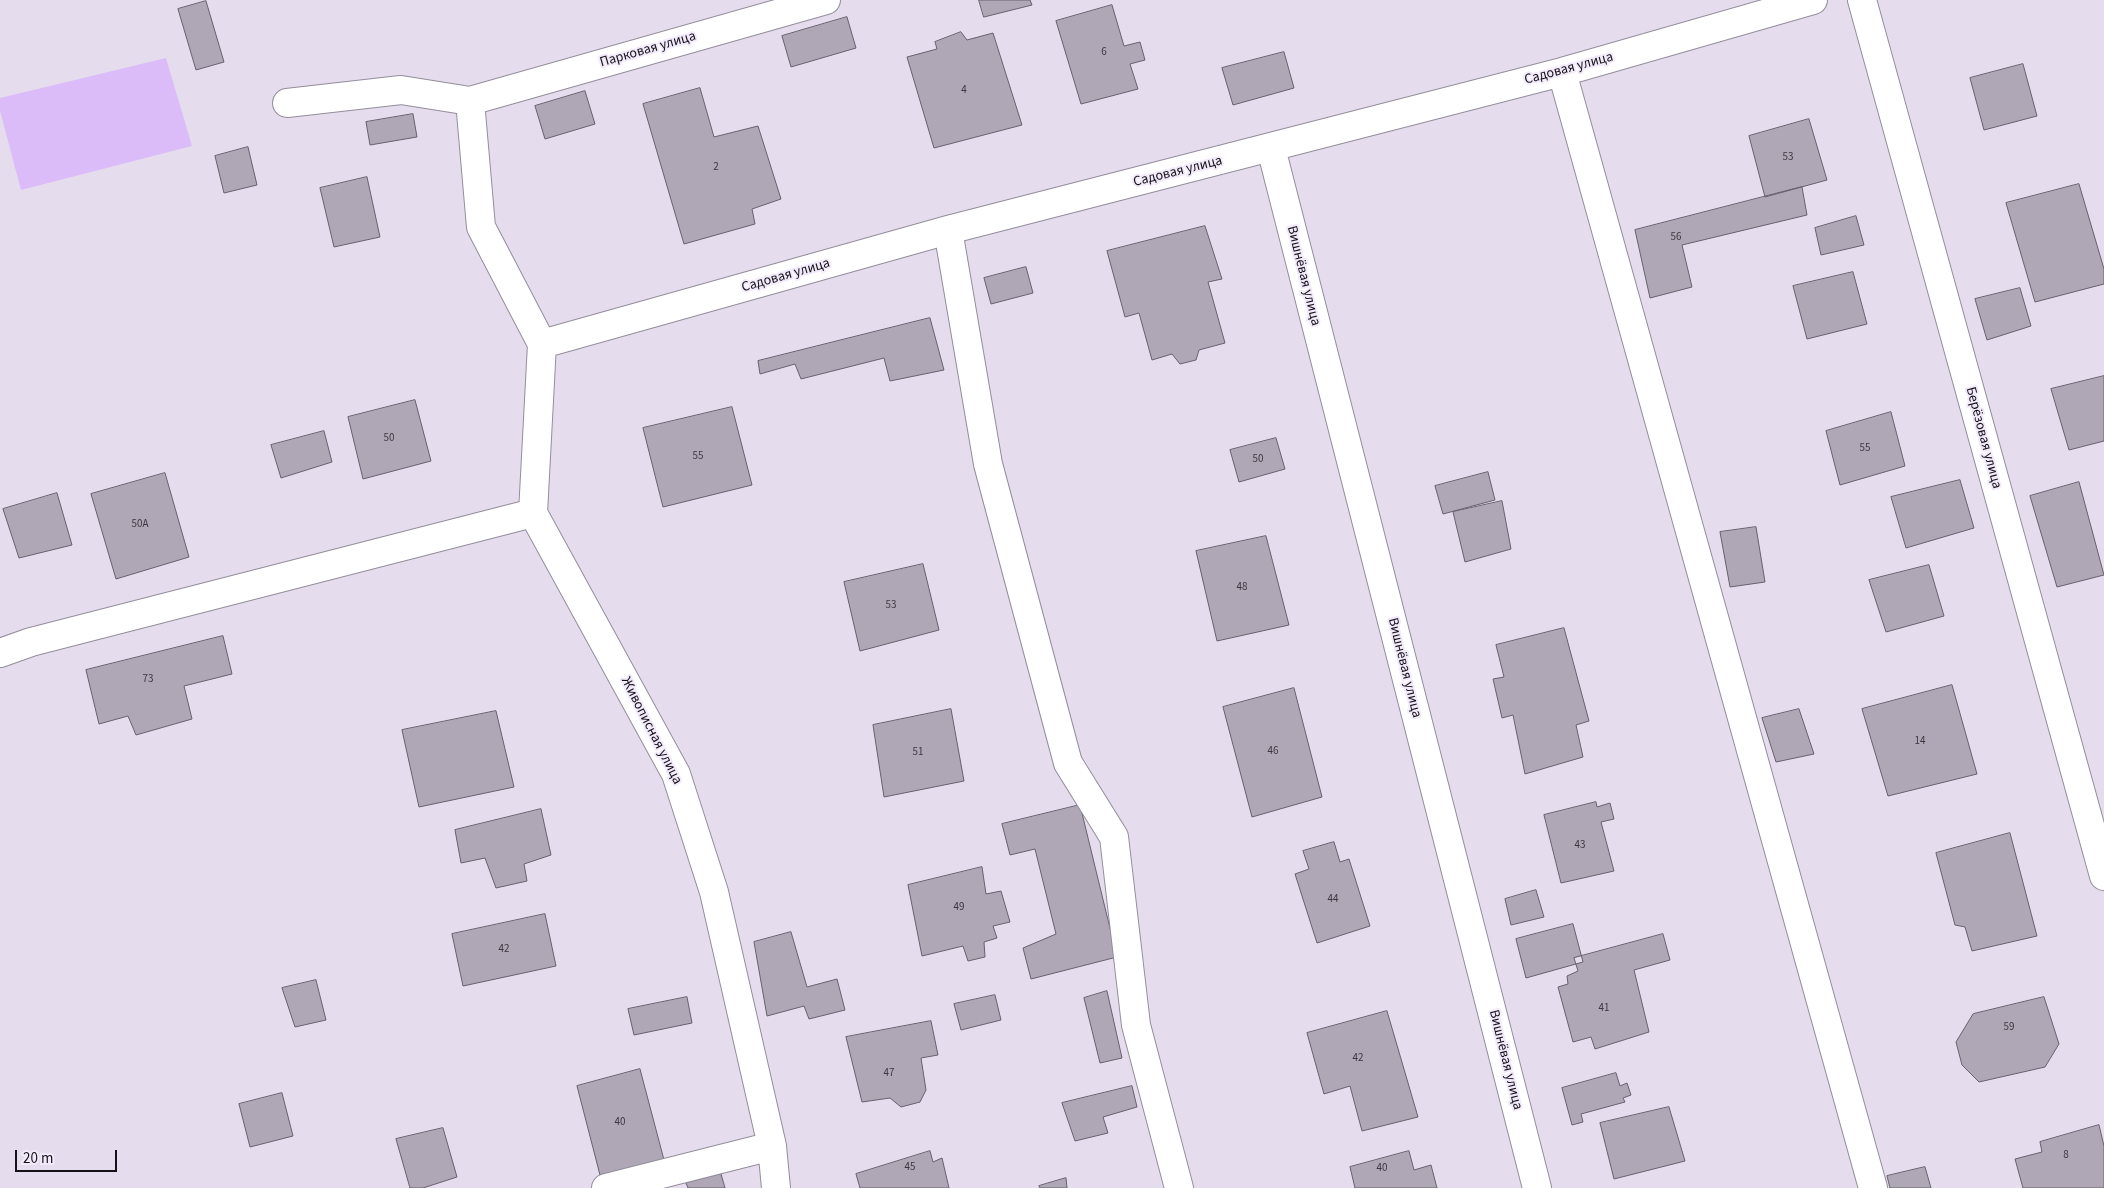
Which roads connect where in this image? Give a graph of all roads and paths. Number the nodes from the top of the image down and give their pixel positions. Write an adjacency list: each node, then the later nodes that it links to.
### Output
1 (826, 0): 5 (street, Парковая улица)
2 (1813, 0): 4 (street, Садовая улица)
3 (1862, 0): 12 (street, Берёзовая улица)
4 (1562, 72): 7 (street, Садовая улица); 19 (street)
5 (470, 101): 6 (street); 9 (street)
6 (287, 103)
7 (1271, 148): 8 (street, Садовая улица); 18 (street, Вишнёвая улица)
8 (948, 230): 9 (street, Садовая улица); 17 (street)
9 (542, 344): 10 (street)
10 (533, 513): 11 (street); 14 (street, Живописная улица)
11 (0, 653)
12 (2093, 795): 13 (street, Берёзовая улица)
13 (2104, 876)
14 (772, 1146): 15 (street); 16 (street, Живописная улица)
15 (606, 1188)
16 (776, 1188)
17 (1179, 1188)
18 (1537, 1188)
19 (1873, 1188)

